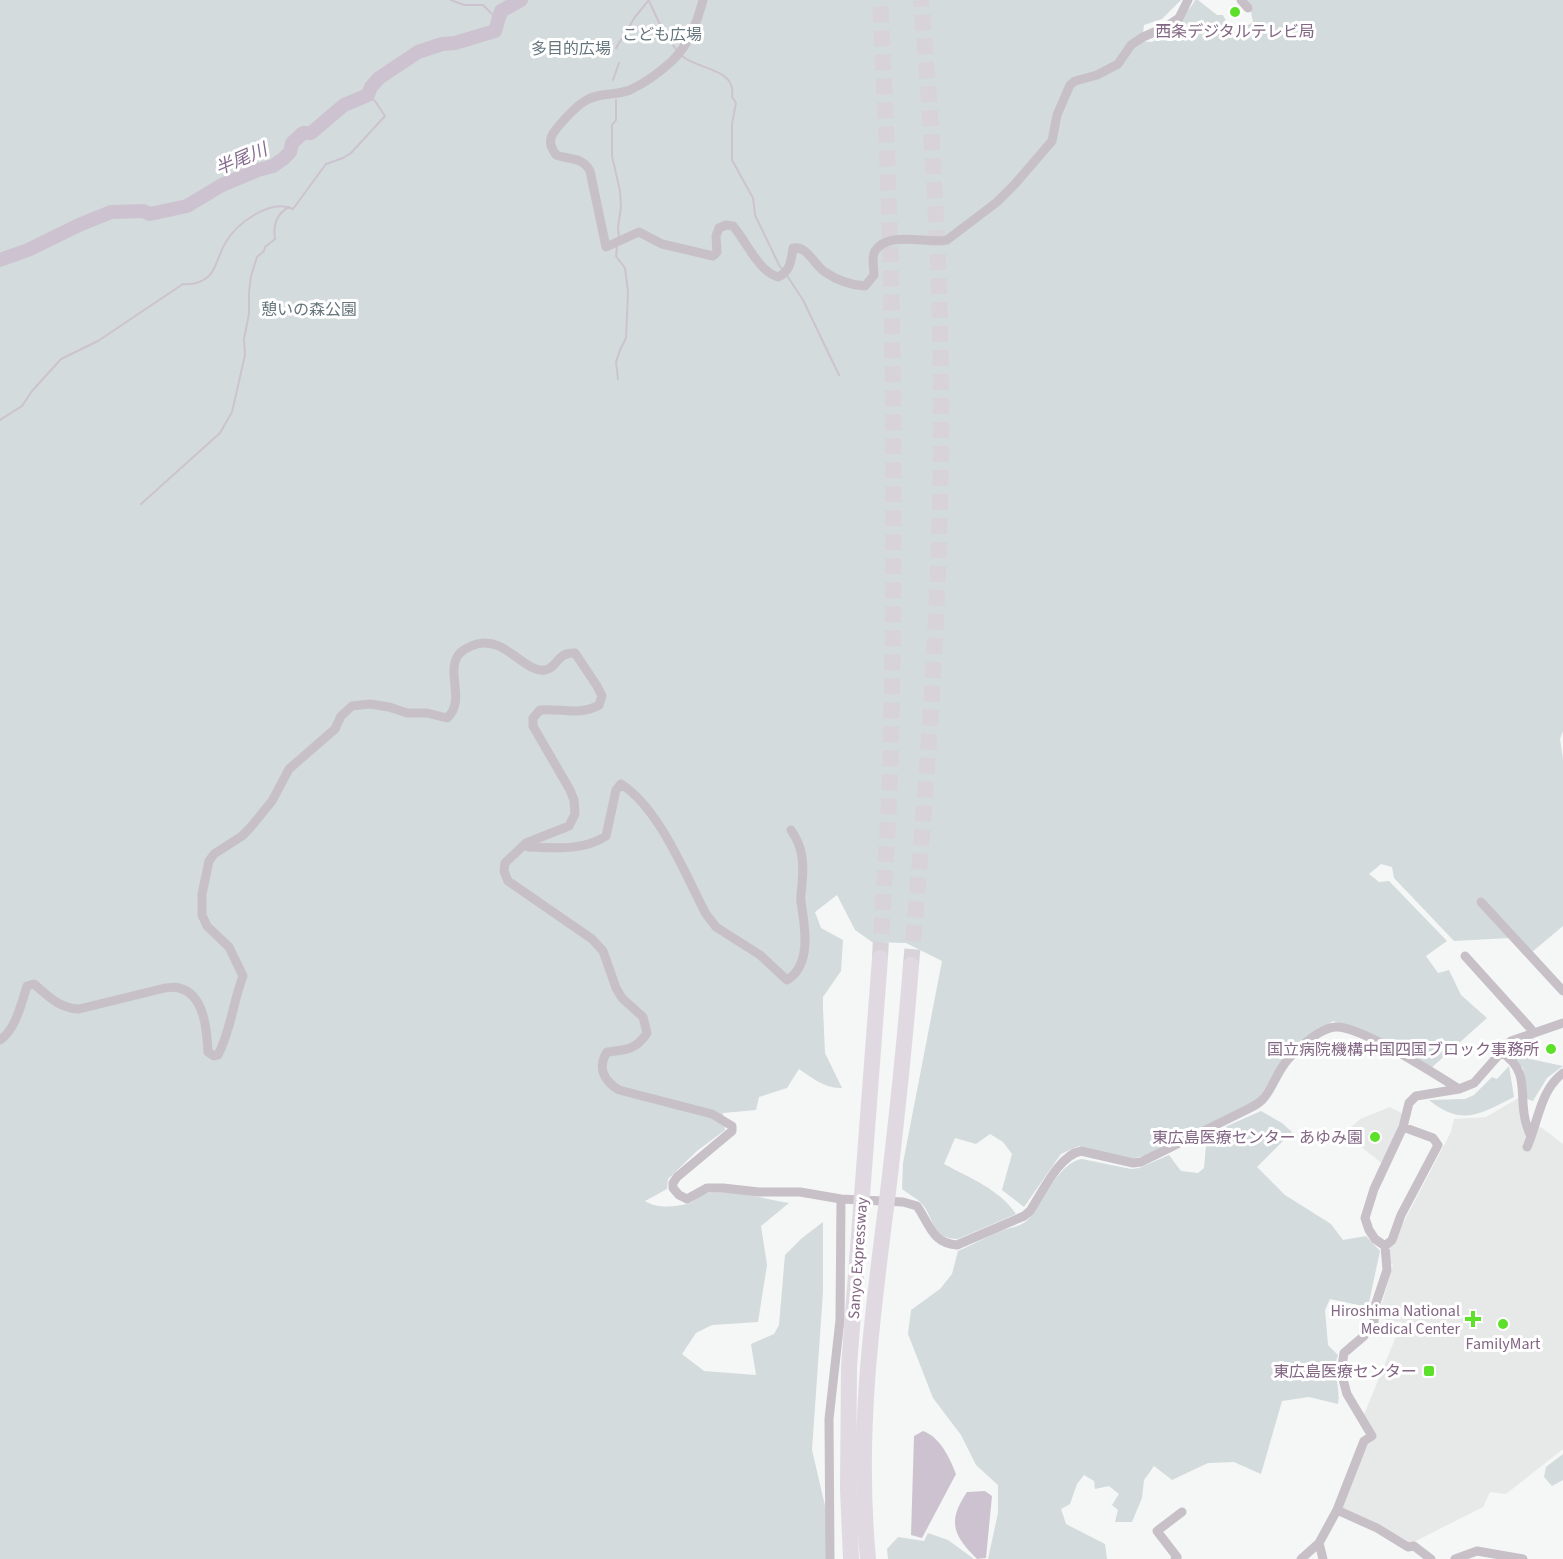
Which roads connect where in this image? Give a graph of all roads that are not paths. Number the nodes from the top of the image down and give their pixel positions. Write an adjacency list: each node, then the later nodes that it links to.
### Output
1 (704, 0): 2 (street)
2 (1188, 0)
3 (1241, 0): 4 (street)
4 (1248, 8)
5 (791, 830): 6 (street)
6 (526, 843): 15 (street); 22 (street)
7 (1481, 902): 11 (street)
8 (1465, 956): 14 (street)
9 (880, 958): 28 (highway, Sanyo Expressway)
10 (911, 965): 29 (highway, Sanyo Expressway)
11 (1563, 991)
12 (1563, 1014): 13 (street)
13 (1560, 1024): 14 (street)
14 (1532, 1034): 16 (street)
15 (0, 1040)
16 (1502, 1052): 18 (street); 20 (street)
17 (1563, 1073): 20 (street)
18 (1459, 1089): 19 (street); 22 (street)
19 (1402, 1127): 23 (street); 23 (street)
20 (1531, 1137): 21 (street)
21 (1527, 1147)
22 (843, 1199): 27 (street)
23 (1385, 1246): 24 (street)
24 (1337, 1510): 26 (street); 33 (street)
25 (1182, 1512): 30 (street)
26 (1319, 1543): 31 (street); 32 (street)
27 (830, 1559)
28 (851, 1559)
29 (868, 1559)
30 (1175, 1559)
31 (1301, 1559)
32 (1323, 1559)
33 (1431, 1559)
34 (1455, 1559): 35 (street)
35 (1523, 1559)

